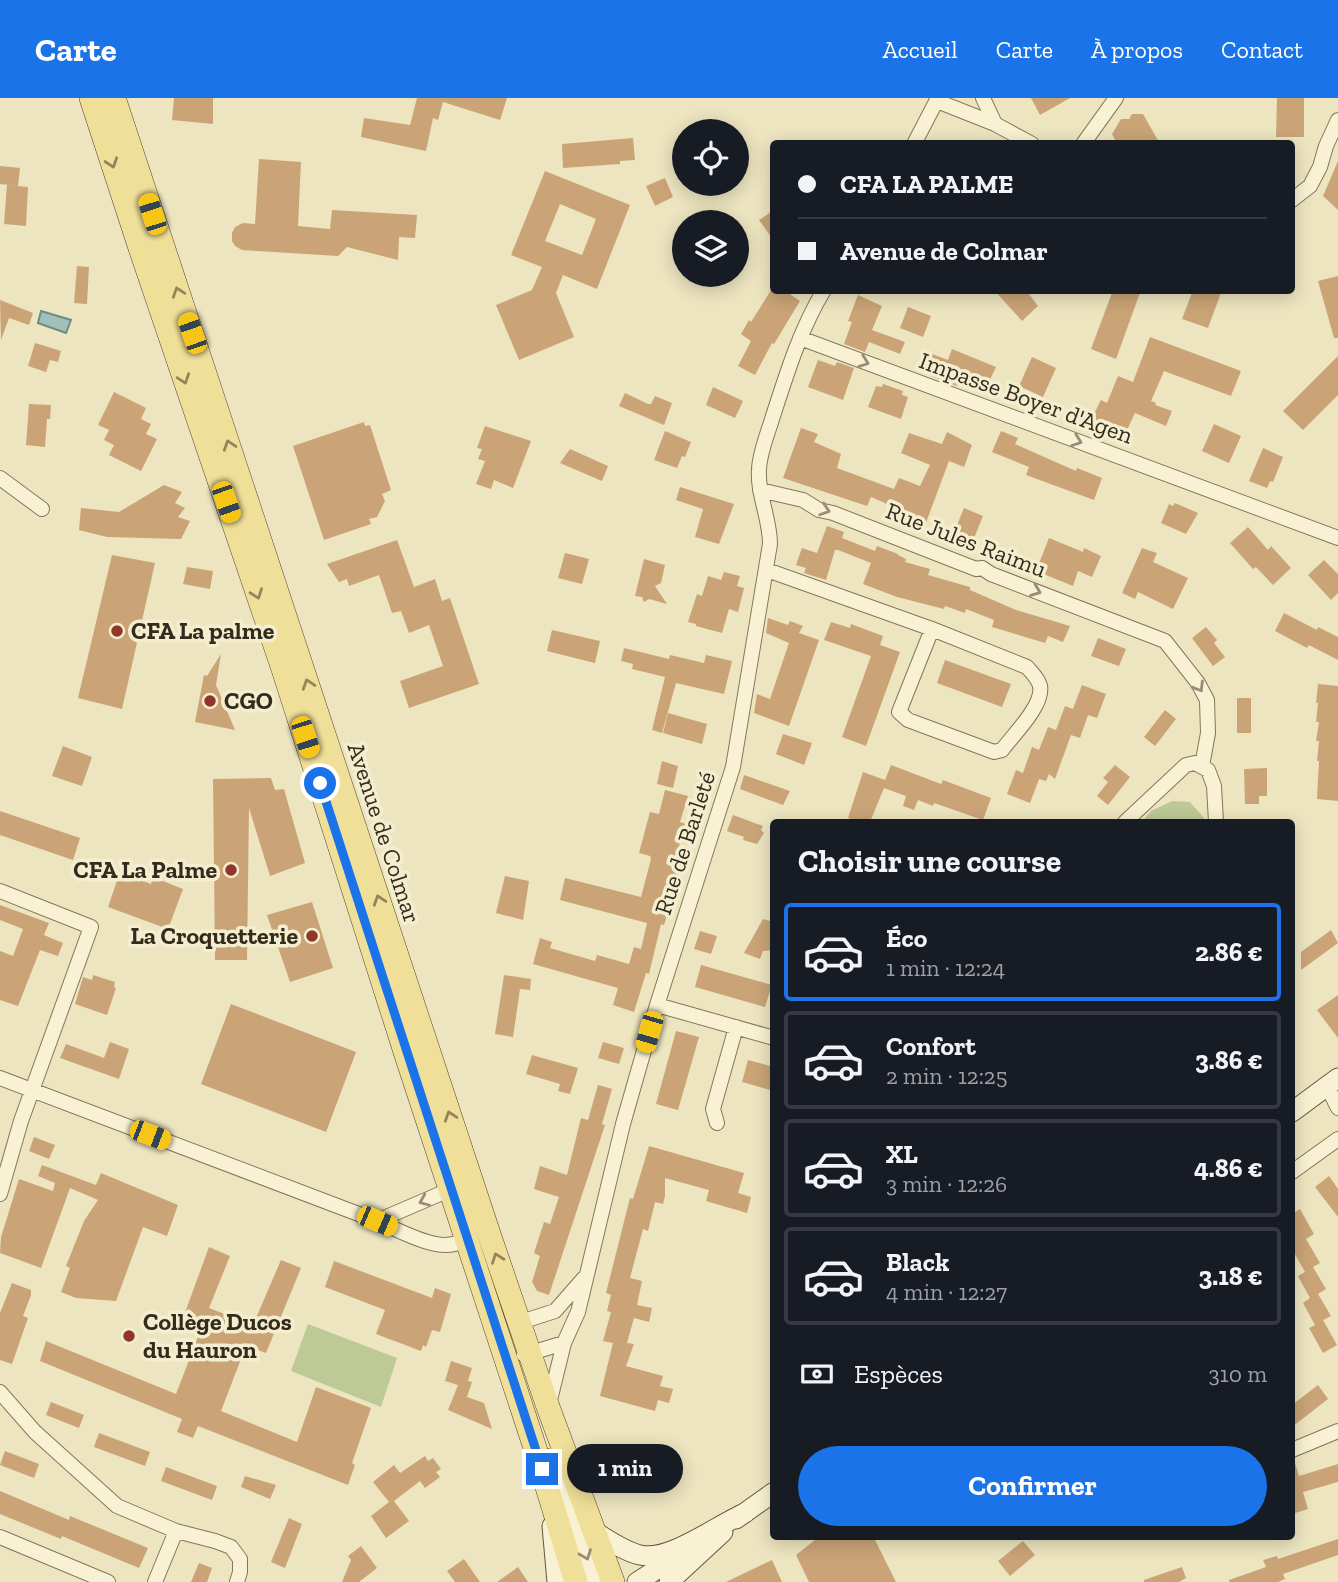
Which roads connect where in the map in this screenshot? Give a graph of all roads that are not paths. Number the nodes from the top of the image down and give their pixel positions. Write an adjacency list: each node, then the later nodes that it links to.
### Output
1 (91, 98): 35 (main road, Avenue de Colmar, one-way to 35)
2 (114, 98): 35 (main road, Avenue de Colmar, one-way to 2)
3 (983, 98): 7 (street)
4 (1116, 98): 10 (street)
5 (938, 99): 7 (street); 8 (street)
6 (1338, 120): 11 (street)
7 (995, 124): 9 (street)
8 (916, 140)
9 (1025, 140)
10 (1086, 140)
11 (1295, 198)
12 (822, 294): 13 (street, Rue de Barleté)
13 (800, 338): 15 (street, Rue de Barleté); 17 (street, Impasse Boyer d'Agen, one-way to 17)
14 (0, 478): 16 (street)
15 (760, 490): 18 (street, Rue de Barleté); 20 (street, Rue Jules Raimu, one-way to 20)
16 (42, 509)
17 (1338, 538)
18 (767, 570): 19 (street); 24 (street, Rue de Barleté)
19 (932, 629): 19 (street)
20 (1202, 766): 21 (street); 22 (street)
21 (1128, 819)
22 (1216, 819)
23 (0, 891): 29 (street)
24 (657, 1005): 25 (street); 40 (street, Rue de Barleté)
25 (736, 1027): 26 (street); 32 (street)
26 (770, 1037)
27 (0, 1079): 29 (street)
28 (1333, 1082): 30 (street); 31 (main road)
29 (32, 1091): 36 (street); 38 (street)
30 (1338, 1108)
31 (1295, 1110)
32 (718, 1123)
33 (1338, 1139): 34 (street)
34 (1295, 1170)
35 (461, 1185): 37 (main road, Avenue de Colmar); 38 (street, one-way to 38); 39 (main road, Avenue de Colmar)
36 (0, 1194)
37 (481, 1210): 39 (street); 41 (main road, Avenue de Colmar, one-way to 37)
38 (377, 1221): 39 (street)
39 (466, 1239): 44 (main road, Avenue de Colmar)
40 (585, 1276): 41 (street); 42 (street, Rue de Barleté)
41 (521, 1322): 43 (main road, Avenue de Colmar)
42 (564, 1343): 43 (street); 46 (street, Rue de Barleté)
43 (530, 1353): 44 (street); 46 (main road, Avenue de Colmar)
44 (506, 1360): 49 (main road, Avenue de Colmar)
45 (0, 1392): 54 (street)
46 (548, 1407): 53 (main road, Avenue de Colmar)
47 (1338, 1431): 48 (street)
48 (1295, 1449)
49 (536, 1451): 50 (main road, Avenue de Colmar); 62 (main road, one-way to 62)
50 (548, 1487): 60 (main road); 61 (main road, Avenue de Colmar)
51 (770, 1495): 52 (main road)
52 (745, 1513): 53 (main road); 56 (main road); 66 (main road)
53 (592, 1530): 63 (main road, Avenue de Colmar)
54 (176, 1531): 58 (street); 59 (street)
55 (0, 1537): 57 (street)
56 (689, 1549): 64 (main road); 65 (main road)
57 (108, 1582)
58 (155, 1582)
59 (237, 1582)
60 (557, 1582)
61 (576, 1582)
62 (597, 1582)
63 (613, 1582)
64 (626, 1582)
65 (637, 1582)
66 (669, 1582)

